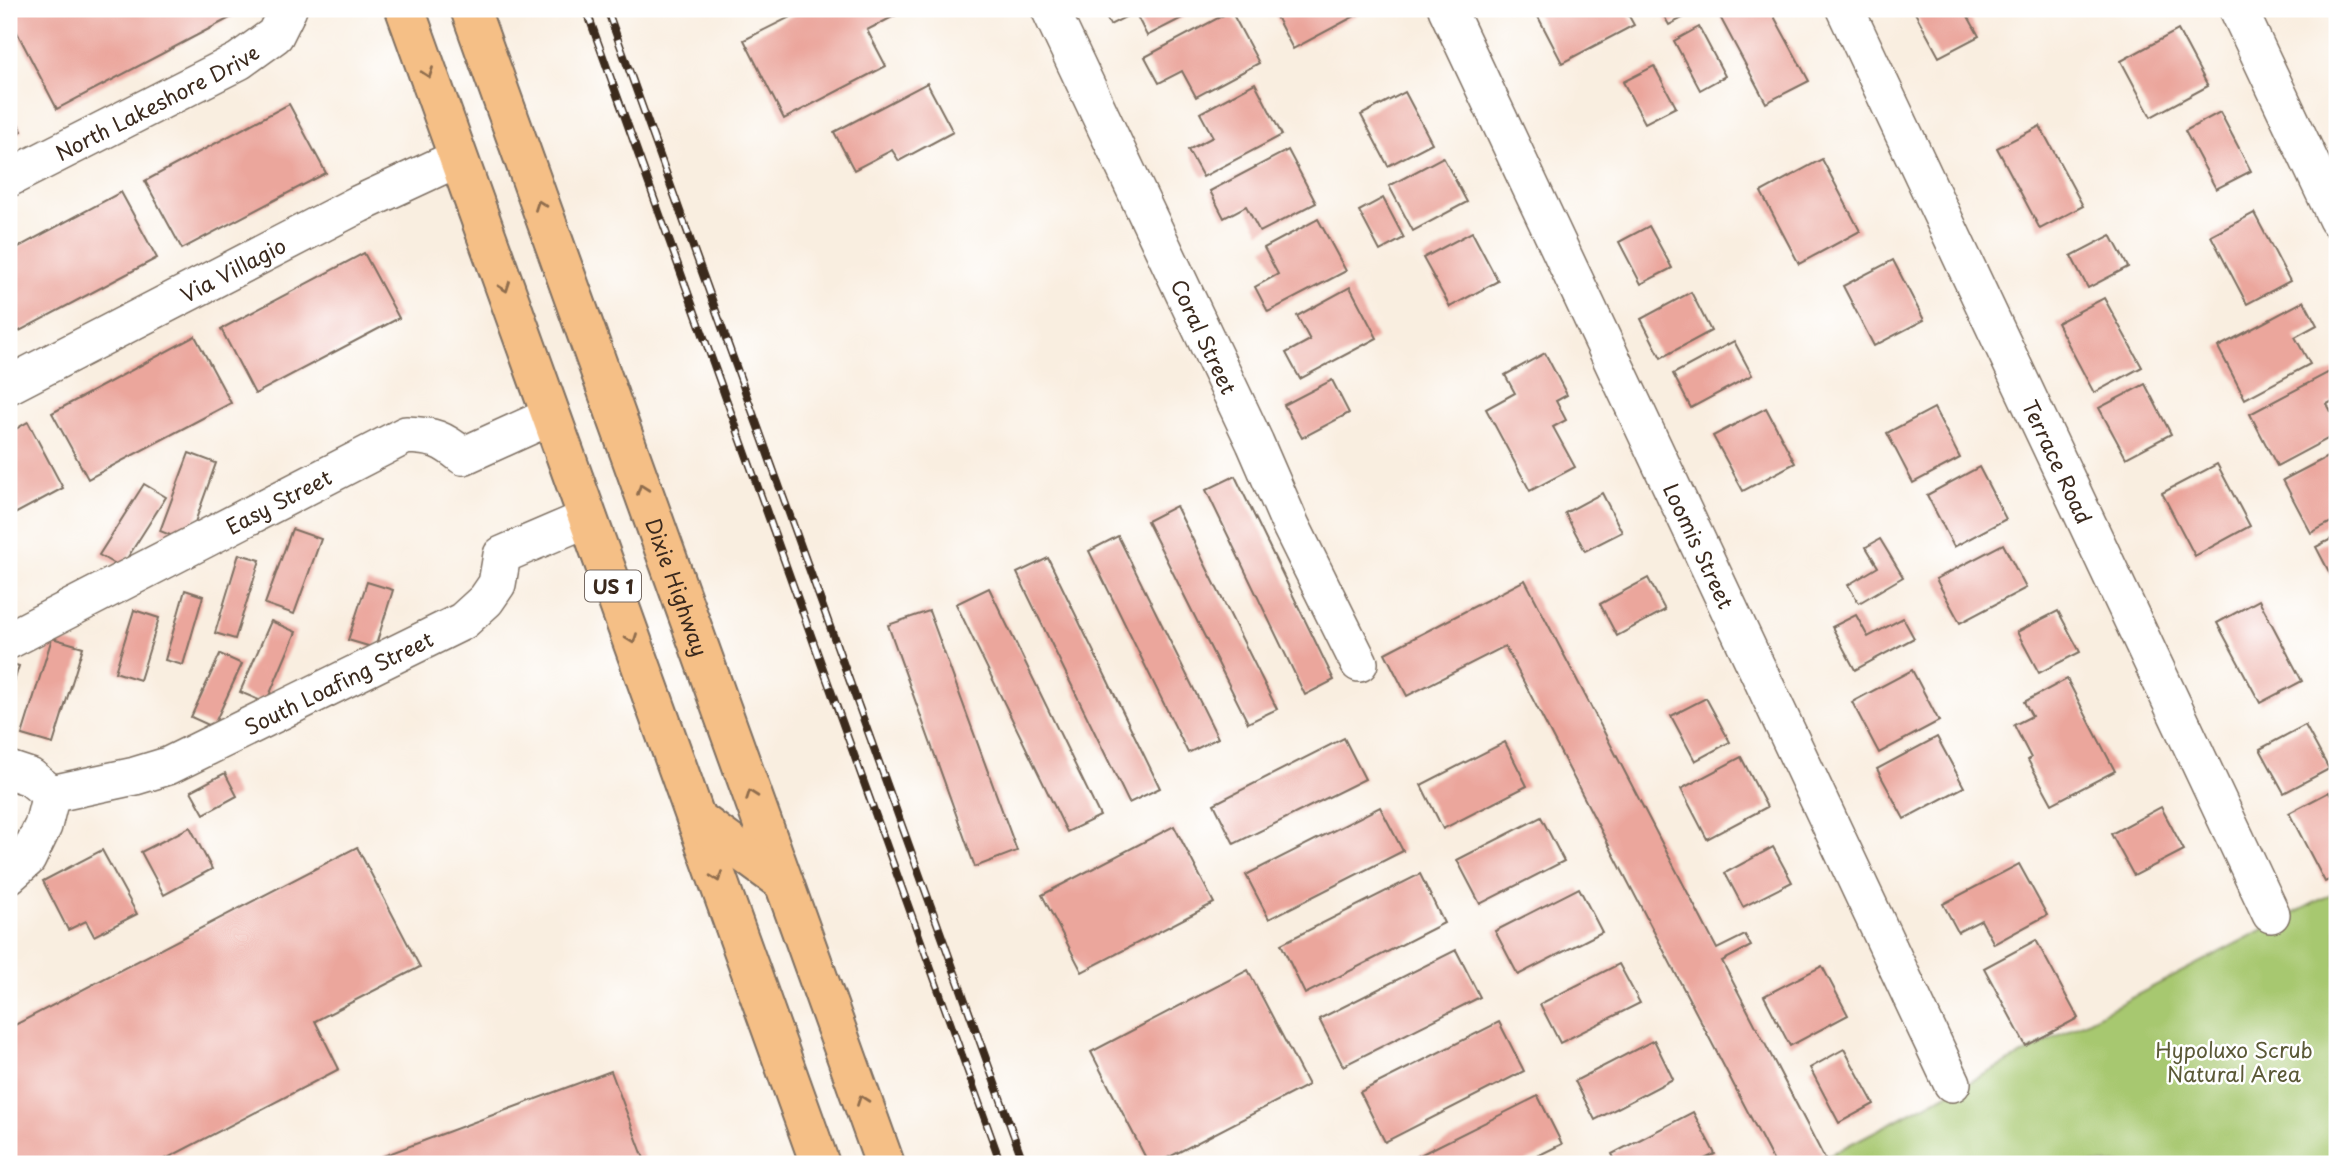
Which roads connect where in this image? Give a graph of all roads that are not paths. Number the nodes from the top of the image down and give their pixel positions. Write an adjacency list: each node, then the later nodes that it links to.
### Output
1 (288, 9): 9 (street, North Lakeshore Drive)
2 (405, 9): 8 (main road, US 1, one-way to 8)
3 (470, 9): 20 (main road, Dixie Highway / US 1, one-way to 3)
4 (1050, 9): 15 (street, Coral Street)
5 (1447, 9): 22 (street, Loomis Street)
6 (1845, 9): 21 (street, Terrace Road)
7 (2238, 9): 10 (street)
8 (458, 159): 11 (street, Via Villagio); 12 (main road, US 1, one-way to 12)
9 (9, 178)
10 (2337, 219)
11 (9, 386)
12 (551, 416): 13 (main road, US 1); 14 (street, Easy Street)
13 (588, 518): 17 (street, South Loafing Street); 18 (main road, US 1, one-way to 18)
14 (9, 640)
15 (1359, 663)
16 (9, 770): 17 (street)
17 (51, 794): 19 (street)
18 (696, 819): 20 (main road); 23 (main road, US 1, one-way to 23)
19 (9, 875)
20 (783, 883): 24 (main road, Dixie Highway / US 1, one-way to 20)
21 (2271, 914)
22 (1952, 1083)
23 (820, 1164)
24 (885, 1164)

